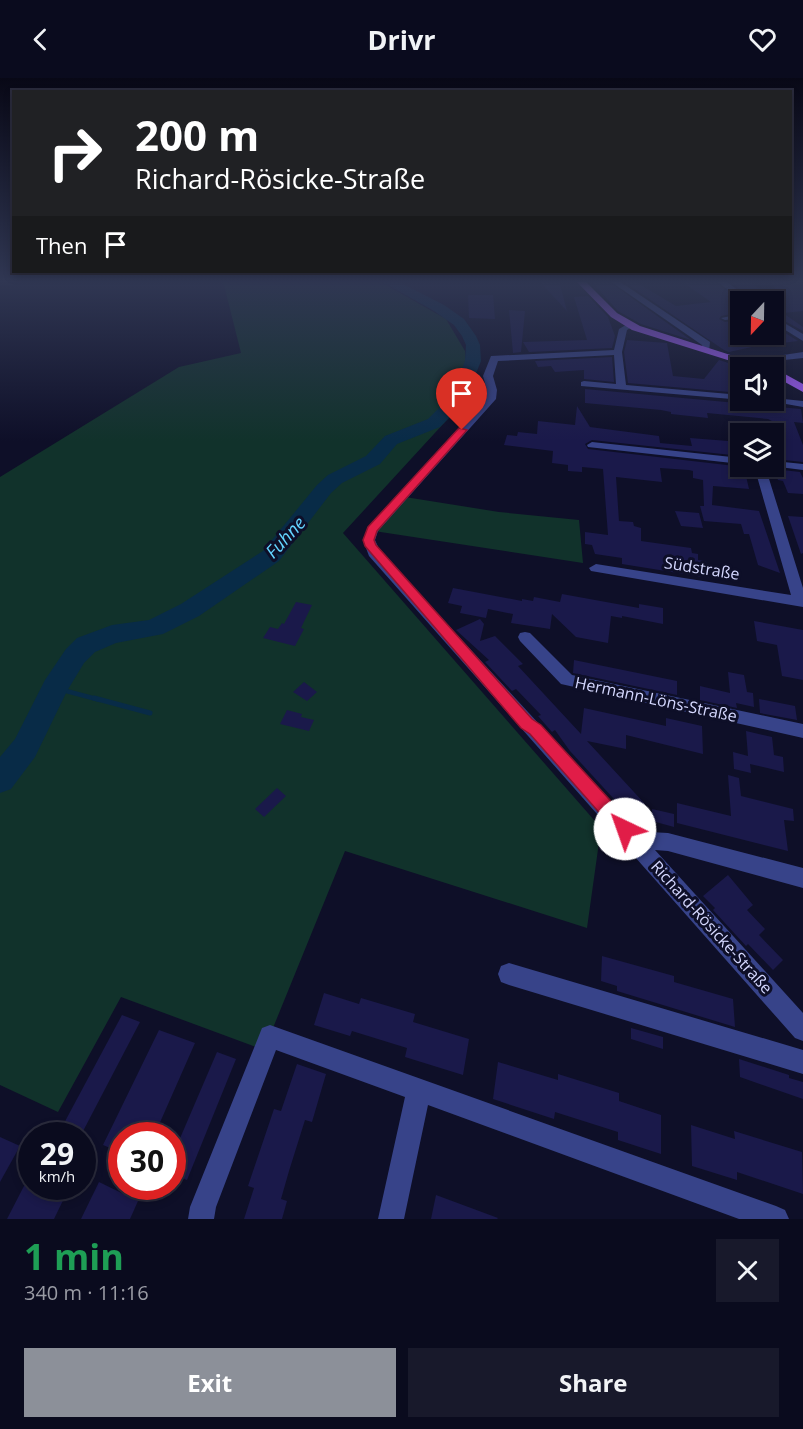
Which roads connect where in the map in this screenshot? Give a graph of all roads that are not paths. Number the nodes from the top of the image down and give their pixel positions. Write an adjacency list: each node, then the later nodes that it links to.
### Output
1 (622, 334): 5 (street)
2 (660, 334): 4 (main road)
3 (693, 334): 4 (street)
4 (706, 349): 7 (main road)
5 (618, 352): 11 (street); 25 (street, Richard-Rösicke-Straße)
6 (803, 355): 8 (street)
7 (733, 357)
8 (784, 358)
9 (784, 377): 12 (main road)
10 (584, 384): 11 (street)
11 (621, 387): 13 (street)
12 (803, 389)
13 (730, 397)
14 (784, 402): 15 (street)
15 (803, 404)
16 (592, 446): 17 (street)
17 (730, 460)
18 (784, 465): 19 (street)
19 (803, 467)
20 (762, 477): 22 (street)
21 (596, 568): 22 (street, Südstraße)
22 (801, 601)
23 (525, 638): 24 (street, Hermann-Löns-Straße)
24 (803, 731)
25 (640, 847): 26 (street); 28 (street, Richard-Rösicke-Straße)
26 (803, 878)
27 (509, 974): 29 (street)
28 (803, 1030)
29 (803, 1062)
30 (419, 1090): 31 (street); 32 (street); 33 (street)
31 (201, 1219)
32 (391, 1219)
33 (776, 1219)

